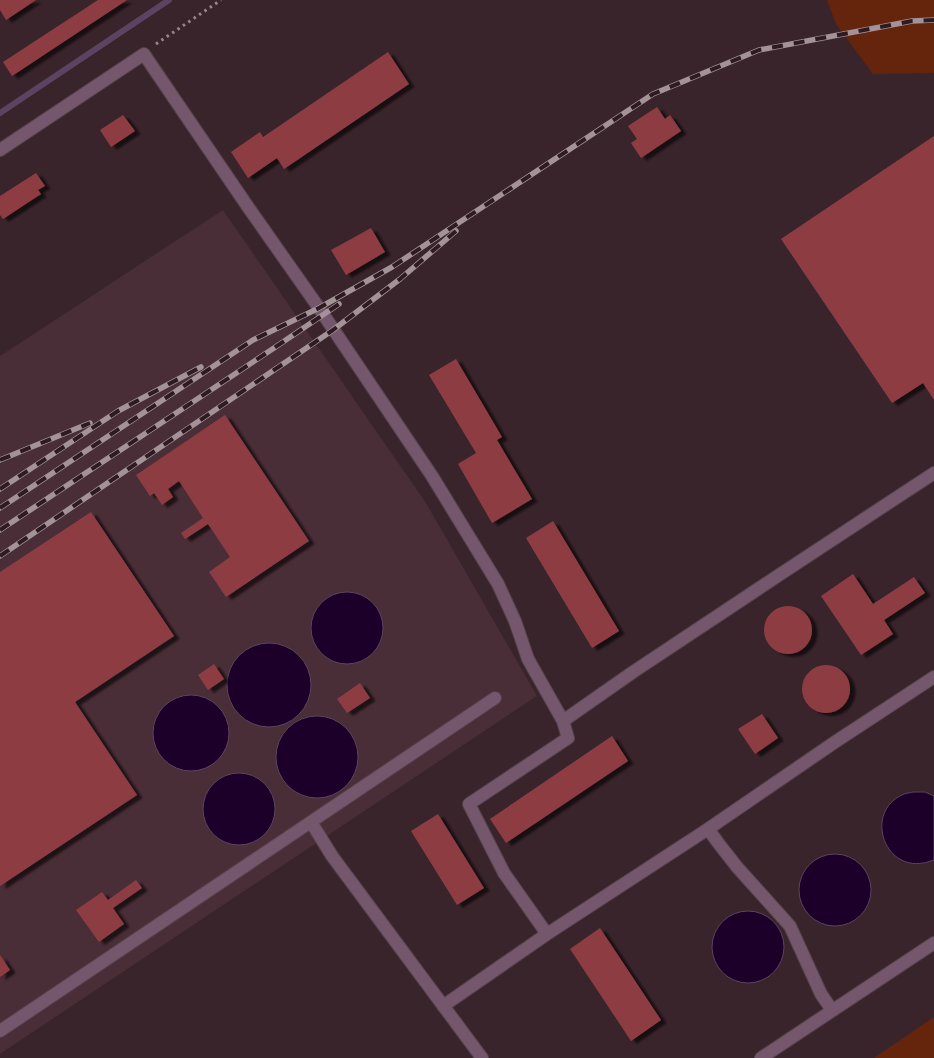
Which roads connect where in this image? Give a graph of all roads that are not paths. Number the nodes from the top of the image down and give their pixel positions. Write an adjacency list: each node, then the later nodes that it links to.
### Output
1 (0, 150): 5 (lane)
2 (934, 473): 5 (lane)
3 (934, 677): 7 (lane)
4 (495, 698): 6 (lane)
5 (563, 721): 8 (lane)
6 (311, 822): 10 (lane); 12 (lane)
7 (708, 829): 8 (lane); 11 (lane)
8 (547, 934): 10 (lane)
9 (934, 943): 11 (lane)
10 (443, 1006): 13 (lane)
11 (832, 1010): 14 (lane)
12 (0, 1031)
13 (482, 1058)
14 (761, 1058)

